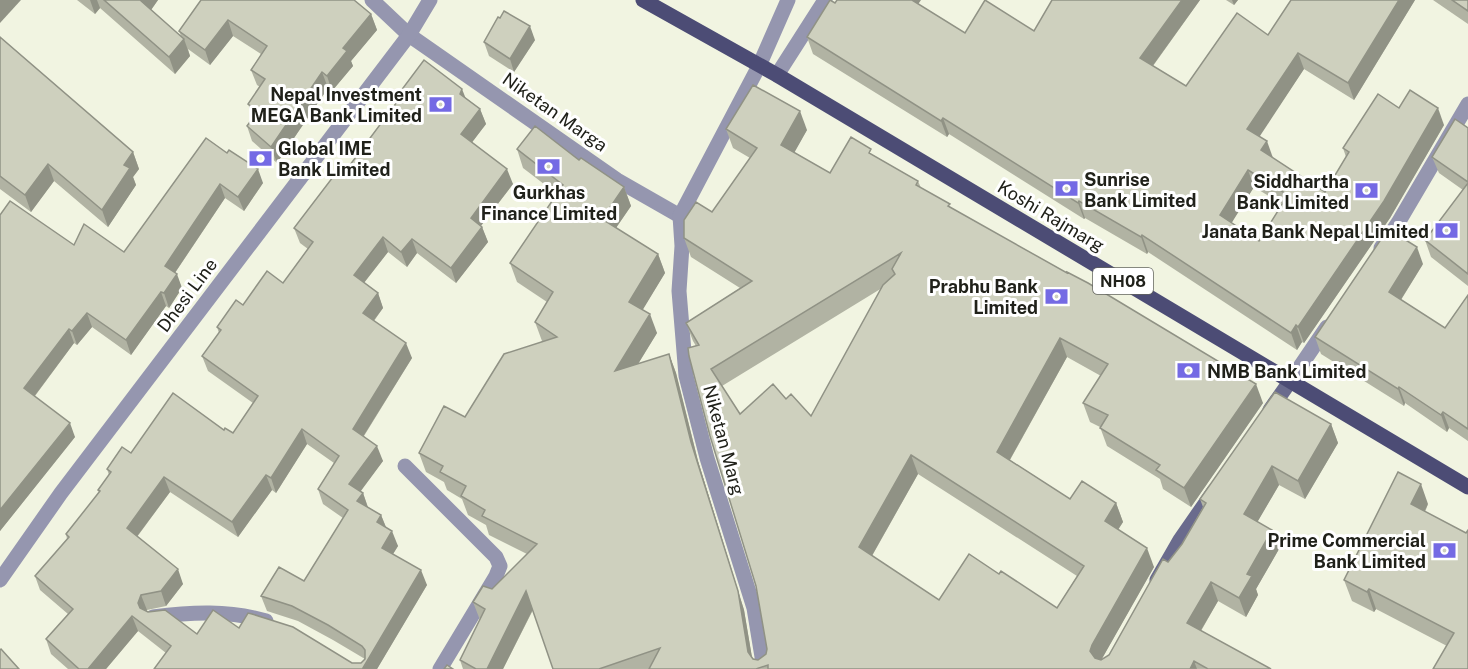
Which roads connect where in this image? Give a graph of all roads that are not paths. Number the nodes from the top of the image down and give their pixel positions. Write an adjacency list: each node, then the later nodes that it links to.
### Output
1 (372, 0): 6 (street, Niketan Marga)
2 (430, 0): 6 (street, Dhesi Line)
3 (643, 0): 7 (main road, Koshi Rajmarg / NH08)
4 (788, 0): 7 (street)
5 (825, 0): 8 (street)
6 (409, 36): 10 (street, Niketan Marga); 18 (street, Dhesi Line)
7 (759, 66): 8 (main road, Koshi Rajmarg / NH08); 10 (street)
8 (777, 75): 13 (main road, Koshi Rajmarg / NH08)
9 (1468, 104): 11 (street)
10 (680, 216): 23 (street, Niketan Marg)
11 (1371, 262)
12 (1337, 312): 13 (street)
13 (1291, 380): 14 (street); 17 (main road, Koshi Rajmarg / NH08)
14 (1265, 418)
15 (405, 466): 22 (street)
16 (1226, 474): 19 (street)
17 (1468, 487)
18 (0, 580)
19 (1152, 589)
20 (153, 617): 21 (street)
21 (276, 624)
22 (440, 669)
23 (764, 669)

